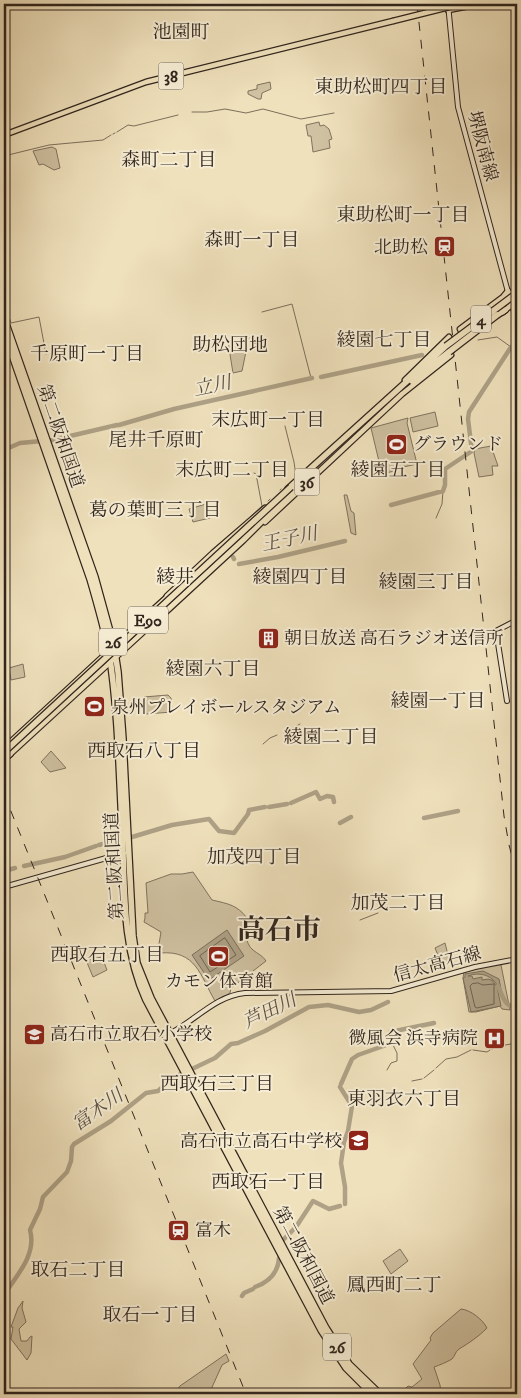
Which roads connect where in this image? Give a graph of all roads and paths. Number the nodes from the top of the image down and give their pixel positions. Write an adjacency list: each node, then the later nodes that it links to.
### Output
1 (448, 4): 4 (main road, 堺阪南線)
2 (461, 4): 5 (main road, 38, bridge)
3 (480, 4): 4 (main road)
4 (448, 10): 7 (main road, 堺阪南線)
5 (4, 135)
6 (517, 291): 7 (main road); 15 (highway, 4, bridge)
7 (507, 295): 9 (main road, 堺阪南線); 10 (main road); 16 (highway, bridge)
8 (517, 299): 9 (main road); 15 (highway, 4, bridge)
9 (512, 304): 10 (main road); 12 (main road, 堺阪南線)
10 (504, 310): 16 (highway, bridge)
11 (4, 318): 17 (highway, 第二阪和国道 / 26)
12 (517, 320)
13 (4, 332): 17 (highway, 第二阪和国道 / 26)
14 (449, 337): 21 (main road, 36)
15 (448, 350): 16 (highway, E90); 20 (main road, 36)
16 (410, 380): 18 (highway, E90); 19 (highway, E90, bridge)
17 (45, 441): 23 (highway, 第二阪和国道 / 26); 24 (highway, 第二阪和国道 / 26)
18 (292, 486): 21 (highway, bridge); 28 (highway, E90, bridge)
19 (276, 505): 20 (highway); 29 (highway, E90, bridge)
20 (165, 612): 25 (main road, 36)
21 (149, 614): 23 (main road, 36)
22 (517, 620): 27 (main road)
23 (114, 646): 24 (main road, 36); 25 (highway, 第二阪和国道 / 26)
24 (109, 651): 26 (highway, 第二阪和国道 / 26); 28 (main road, 36, bridge)
25 (116, 657): 26 (main road, 36); 30 (highway, 第二阪和国道 / 26)
26 (110, 662): 28 (main road, 36); 30 (highway, 第二阪和国道 / 26)
27 (506, 701)
28 (5, 750): 29 (highway)
29 (4, 758)
30 (126, 853): 31 (main road); 33 (highway, 第二阪和国道 / 26)
31 (4, 887)
32 (517, 959): 33 (main road, 信太高石線)
33 (167, 1035): 34 (highway, 第二阪和国道 / 26); 35 (highway, 第二阪和国道 / 26)
34 (372, 1394)
35 (380, 1394)

